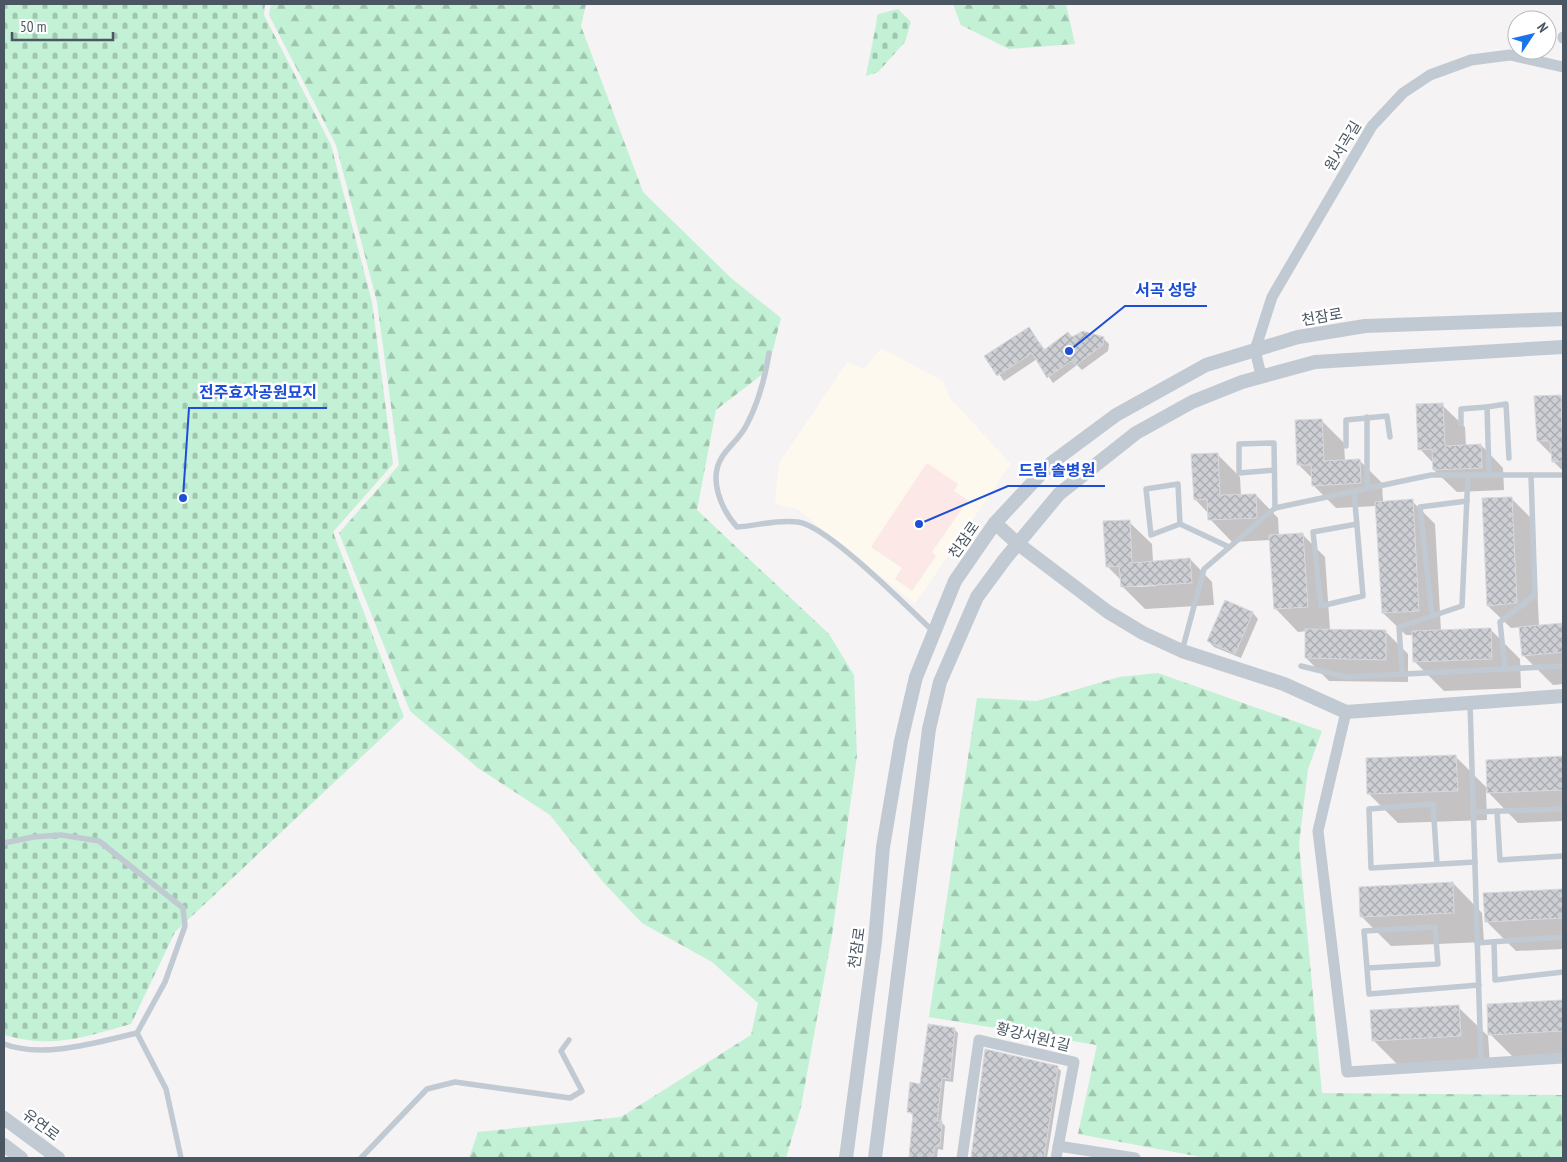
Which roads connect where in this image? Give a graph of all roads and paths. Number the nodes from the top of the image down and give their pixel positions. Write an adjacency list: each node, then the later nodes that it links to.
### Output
1 (1563, 67): 4 (street, 원서곡길)
2 (1563, 319): 4 (street, 천잠로)
3 (1563, 347): 6 (street)
4 (1255, 350): 6 (street); 22 (street, 천잠로)
5 (769, 353): 28 (lane)
6 (1261, 376): 25 (street)
7 (1487, 407): 9 (lane); 12 (lane); 15 (lane)
8 (1367, 417): 10 (lane); 11 (lane); 18 (lane)
9 (1461, 424)
10 (1390, 437)
11 (1346, 446)
12 (1509, 458)
13 (1274, 470): 13 (lane); 21 (lane)
14 (1468, 475): 15 (lane); 18 (lane); 20 (lane)
15 (1489, 475): 16 (lane)
16 (1531, 475): 17 (lane); 32 (lane)
17 (1563, 475)
18 (1367, 488): 19 (lane)
19 (1354, 491): 21 (lane); 24 (lane)
20 (1467, 501): 27 (lane); 27 (lane)
21 (1275, 508): 26 (lane)
22 (995, 523): 25 (street); 28 (street, 천잠로)
23 (1180, 524): 23 (lane); 26 (lane)
24 (1357, 524): 24 (lane)
25 (1018, 543): 29 (street); 63 (street)
26 (1229, 547): 29 (lane)
27 (1432, 616): 33 (lane)
28 (933, 631): 62 (street, 천잠로)
29 (1182, 651): 36 (street)
30 (1301, 666): 33 (lane)
31 (1563, 666): 32 (lane)
32 (1505, 669): 33 (lane)
33 (1402, 674)
34 (1563, 696): 35 (street)
35 (1470, 702): 36 (street); 39 (lane)
36 (1346, 712): 54 (street)
37 (1563, 809): 38 (lane)
38 (1497, 811): 39 (lane); 41 (lane)
39 (1473, 812): 42 (lane)
40 (4, 843): 50 (lane)
41 (1563, 856)
42 (1475, 862): 43 (lane); 46 (lane)
43 (1437, 864): 43 (lane)
44 (1563, 937): 45 (lane)
45 (1494, 942): 46 (lane); 48 (lane)
46 (1478, 943): 49 (lane)
47 (1367, 968): 47 (lane); 49 (lane)
48 (1563, 972)
49 (1479, 985): 54 (lane)
50 (137, 1032): 52 (lane); 60 (lane)
51 (569, 1040): 61 (lane)
52 (4, 1044)
53 (1563, 1058): 54 (street)
54 (1481, 1063)
55 (4, 1118): 59 (street, 유연로)
56 (4, 1145): 58 (street)
57 (1058, 1146): 64 (street, 황강서원1길); 65 (street, 황강서원1길); 66 (street)
58 (21, 1158)
59 (58, 1158)
60 (181, 1158)
61 (361, 1158)
62 (846, 1158)
63 (875, 1158)
64 (962, 1158)
65 (1056, 1158)
66 (1135, 1158)

